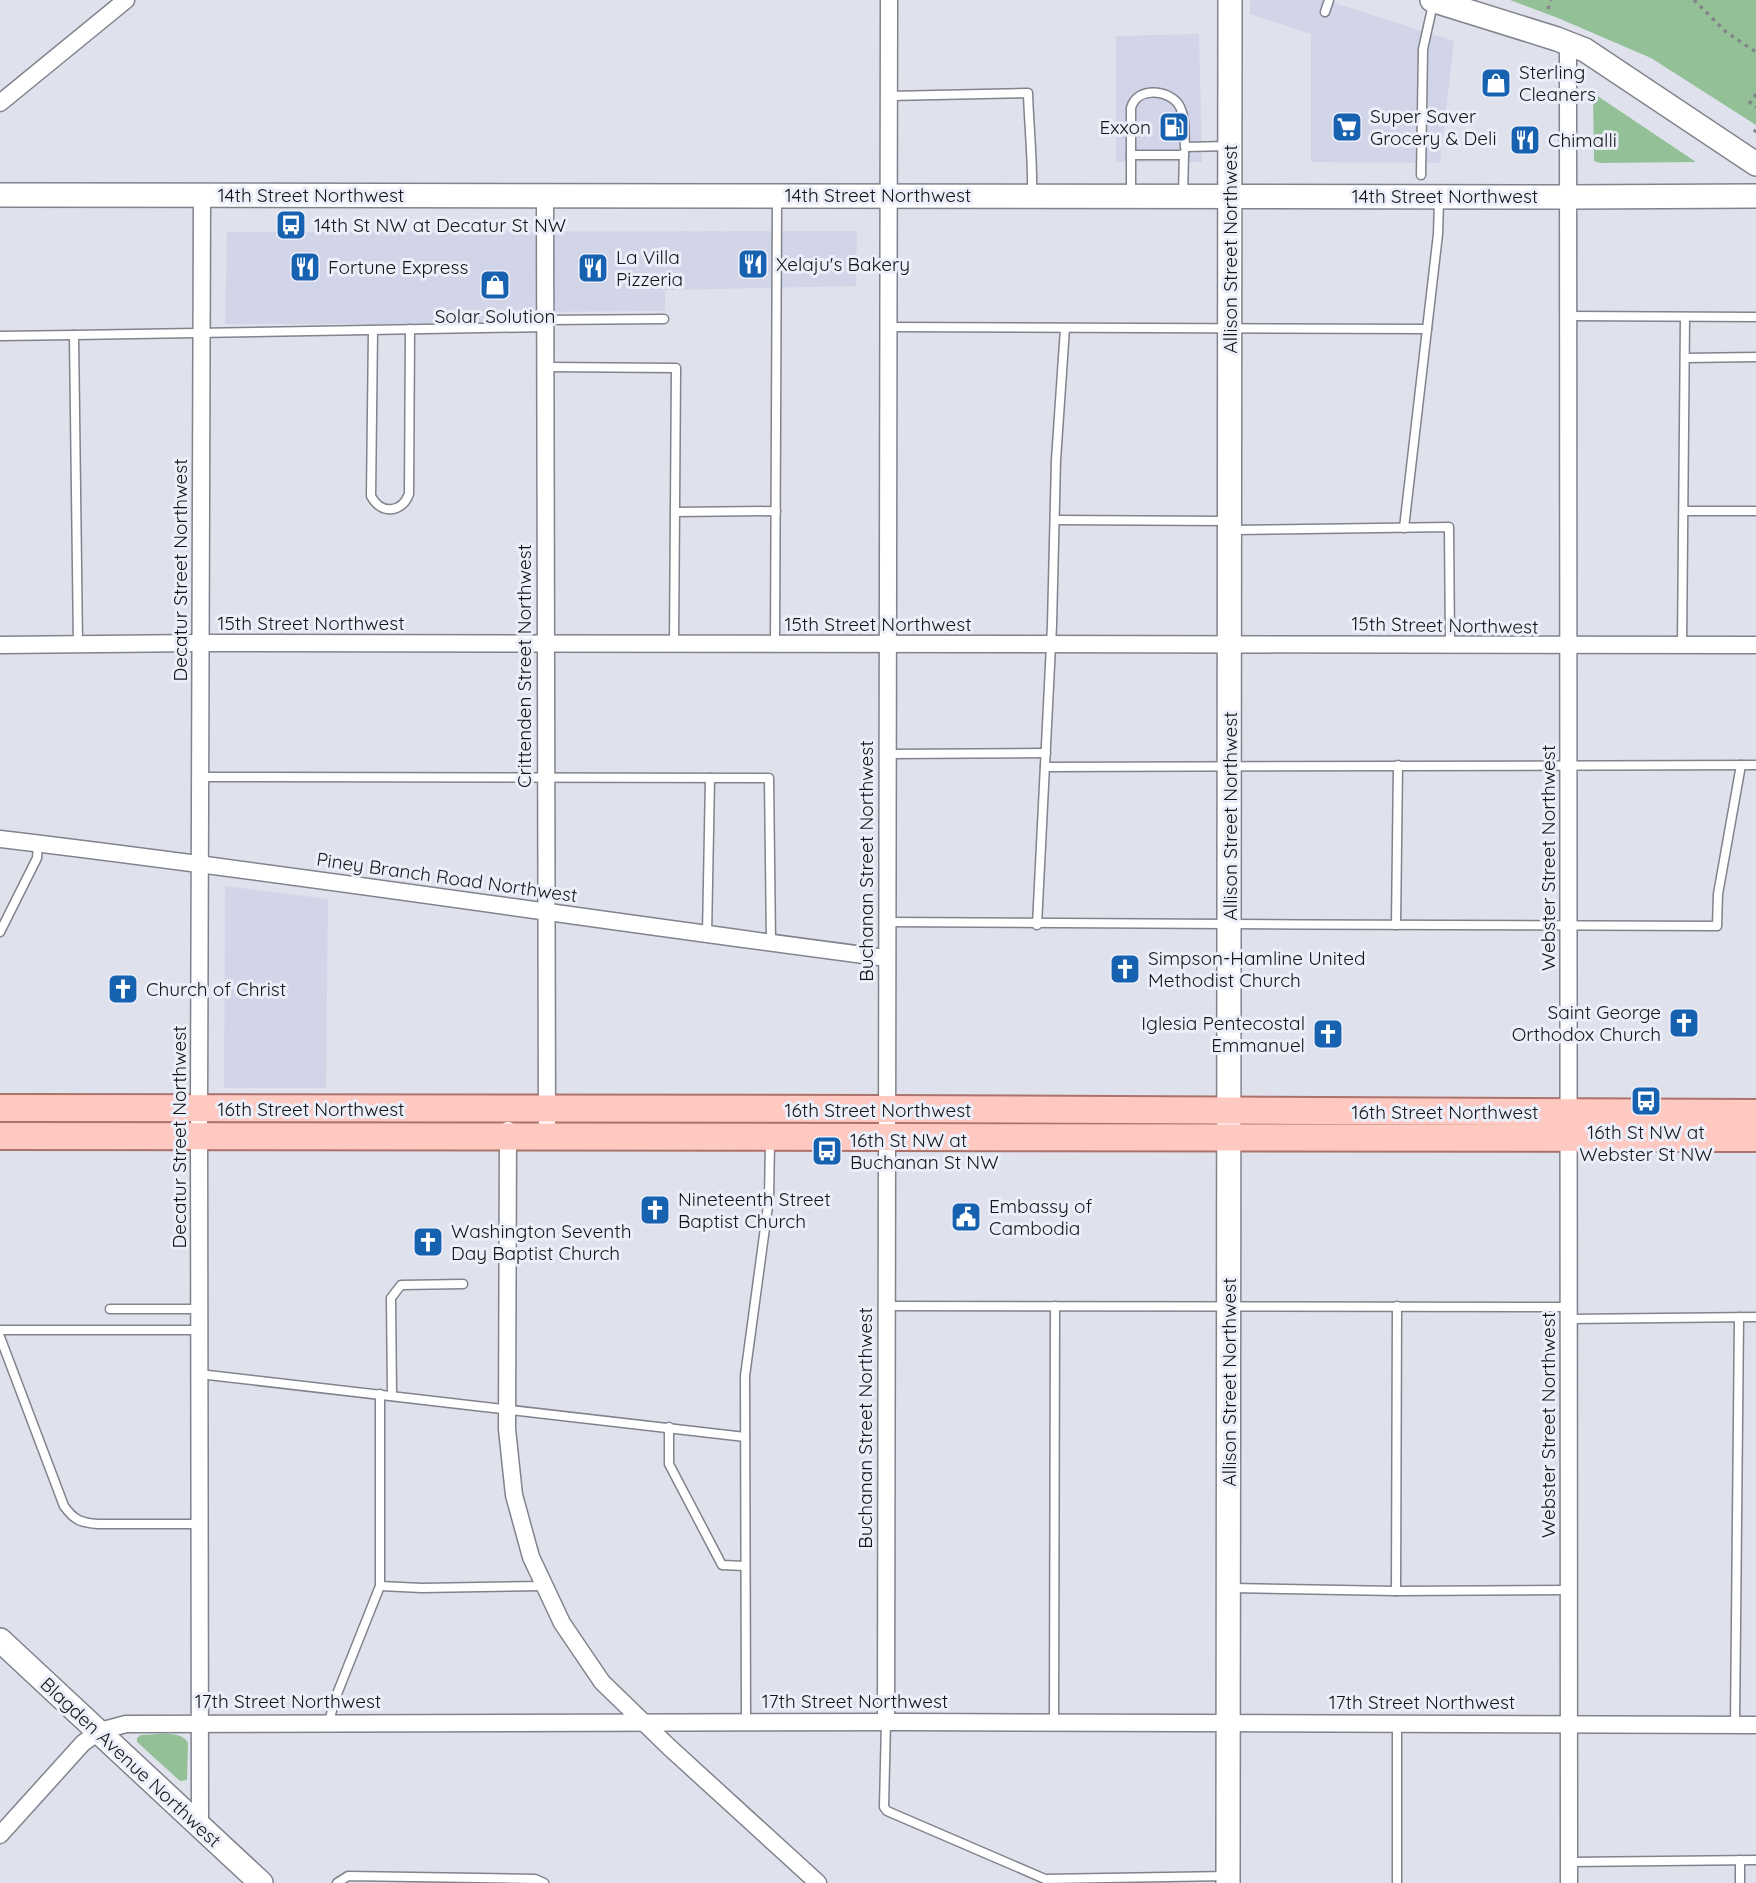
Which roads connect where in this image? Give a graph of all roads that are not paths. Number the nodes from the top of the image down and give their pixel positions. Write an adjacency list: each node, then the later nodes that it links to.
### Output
1 (126, 0): 9 (street)
2 (889, 0): 8 (street, Buchanan Street Northwest)
3 (1230, 0): 10 (street, Allison Street Northwest)
4 (1329, 0): 6 (lane)
5 (1433, 0): 7 (street); 14 (lane)
6 (1325, 12)
7 (1569, 43): 13 (street); 26 (street, Webster Street Northwest)
8 (888, 96): 19 (street, Buchanan Street Northwest); 20 (lane)
9 (0, 103)
10 (1230, 146): 11 (lane); 23 (street, Allison Street Northwest)
11 (1184, 151): 12 (lane); 12 (lane); 22 (lane)
12 (1131, 155): 21 (lane)
13 (1756, 163)
14 (1421, 175)
15 (0, 195): 16 (street, 14th Street Northwest)
16 (202, 195): 17 (street, 14th Street Northwest); 38 (street, Decatur Street Northwest)
17 (545, 195): 18 (street, 14th Street Northwest); 31 (street, Crittenden Street Northwest)
18 (777, 195): 19 (street, 14th Street Northwest); 44 (lane)
19 (888, 195): 20 (street, 14th Street Northwest); 32 (street, Buchanan Street Northwest)
20 (1032, 195): 21 (street, 14th Street Northwest)
21 (1131, 195): 22 (street, 14th Street Northwest)
22 (1183, 195): 23 (street, 14th Street Northwest)
23 (1230, 195): 24 (street, 14th Street Northwest); 34 (street, Allison Street Northwest)
24 (1439, 195): 26 (street, 14th Street Northwest); 35 (lane)
25 (1756, 195): 26 (street, 14th Street Northwest)
26 (1569, 197): 27 (street, Webster Street Northwest)
27 (1569, 316): 28 (lane); 63 (street, Webster Street Northwest)
28 (1685, 317): 29 (lane); 42 (lane)
29 (1756, 317)
30 (664, 319): 31 (lane)
31 (545, 323): 37 (lane); 43 (street, Crittenden Street Northwest)
32 (888, 327): 33 (lane); 58 (street, Buchanan Street Northwest)
33 (1065, 328): 34 (lane); 48 (lane)
34 (1230, 328): 35 (lane); 49 (street, Allison Street Northwest)
35 (1427, 329): 50 (lane)
36 (373, 330): 37 (lane); 37 (lane); 38 (lane)
37 (410, 330)
38 (201, 334): 39 (lane); 51 (street, Decatur Street Northwest)
39 (75, 335): 40 (lane); 56 (lane)
40 (0, 336)
41 (1756, 357): 42 (lane)
42 (1685, 358): 45 (lane)
43 (545, 367): 47 (lane); 57 (street, Crittenden Street Northwest)
44 (776, 511): 47 (lane); 53 (lane)
45 (1684, 511): 46 (lane); 62 (lane)
46 (1756, 511)
47 (676, 512): 52 (lane)
48 (1055, 520): 49 (lane); 59 (lane)
49 (1230, 526): 50 (lane); 54 (street, Allison Street Northwest)
50 (1404, 528): 60 (lane)
51 (201, 643): 56 (street, 15th Street Northwest); 57 (street, 15th Street Northwest); 72 (street, Decatur Street Northwest)
52 (674, 644): 53 (street, 15th Street Northwest); 57 (street, 15th Street Northwest)
53 (775, 644): 58 (street, 15th Street Northwest)
54 (1230, 644): 59 (street, 15th Street Northwest); 60 (street, 15th Street Northwest); 69 (street, Allison Street Northwest)
55 (0, 645): 56 (street, 15th Street Northwest)
56 (78, 645)
57 (546, 645): 73 (street, Crittenden Street Northwest)
58 (887, 645): 59 (street, 15th Street Northwest); 65 (street, Buchanan Street Northwest)
59 (1051, 645): 64 (lane)
60 (1450, 645): 63 (street, 15th Street Northwest)
61 (1756, 645): 62 (street, 15th Street Northwest)
62 (1682, 646): 63 (street, 15th Street Northwest)
63 (1569, 647): 71 (street, Webster Street Northwest)
64 (1045, 753): 65 (lane); 70 (lane)
65 (887, 754): 79 (street, Buchanan Street Northwest)
66 (1398, 765): 69 (lane); 71 (lane); 82 (lane)
67 (1741, 765): 68 (lane); 71 (lane); 83 (lane)
68 (1756, 765)
69 (1230, 766): 70 (lane); 80 (street, Allison Street Northwest)
70 (1045, 767): 81 (lane)
71 (1569, 767): 83 (street, Webster Street Northwest)
72 (201, 778): 73 (lane); 77 (street, Decatur Street Northwest)
73 (545, 778): 74 (lane); 78 (street, Crittenden Street Northwest)
74 (710, 778): 85 (lane); 86 (lane)
75 (0, 839): 76 (street, Piney Branch Road Northwest)
76 (38, 844): 77 (street, Piney Branch Road Northwest); 84 (lane)
77 (201, 863): 78 (street, Piney Branch Road Northwest); 89 (street, Decatur Street Northwest)
78 (545, 913): 85 (street, Piney Branch Road Northwest); 92 (street, Crittenden Street Northwest)
79 (887, 922): 81 (lane); 87 (street, Buchanan Street Northwest)
80 (1230, 923): 81 (lane); 82 (lane); 93 (street, Allison Street Northwest)
81 (1037, 925)
82 (1396, 925): 83 (lane)
83 (1569, 926): 95 (street, Webster Street Northwest)
84 (0, 932)
85 (707, 934): 86 (street, Piney Branch Road Northwest)
86 (771, 943): 87 (street, Piney Branch Road Northwest)
87 (887, 958): 91 (street, Buchanan Street Northwest)
88 (0, 1108): 89 (main road, 16th Street Northwest)
89 (199, 1109): 90 (main road, 16th Street Northwest); 97 (street, Decatur Street Northwest)
90 (508, 1109): 92 (main road, 16th Street Northwest); 100 (street)
91 (887, 1109): 92 (main road, 16th Street Northwest); 93 (main road, 16th Street Northwest); 99 (street, Buchanan Street Northwest)
92 (547, 1110): 101 (street, Crittenden Street Northwest)
93 (1230, 1110): 95 (main road, 16th Street Northwest); 102 (street, Allison Street Northwest)
94 (1756, 1113): 95 (main road, 16th Street Northwest)
95 (1569, 1126): 102 (main road, 16th Street Northwest); 103 (main road, 16th Street Northwest); 111 (street, Webster Street Northwest)
96 (0, 1136): 97 (main road, 16th Street Northwest)
97 (199, 1136): 100 (main road, 16th Street Northwest); 110 (street, Decatur Street Northwest)
98 (770, 1136): 99 (main road, 16th Street Northwest); 101 (main road, 16th Street Northwest); 122 (lane)
99 (887, 1136): 102 (main road, 16th Street Northwest); 105 (street, Buchanan Street Northwest)
100 (508, 1137): 101 (main road, 16th Street Northwest); 120 (street)
101 (547, 1137)
102 (1230, 1138): 107 (street, Allison Street Northwest)
103 (1756, 1138)
104 (463, 1284): 119 (lane)
105 (887, 1306): 106 (lane); 134 (street, Buchanan Street Northwest)
106 (1055, 1306): 107 (lane); 135 (lane)
107 (1230, 1306): 108 (lane); 127 (street, Allison Street Northwest)
108 (1397, 1307): 111 (lane); 129 (lane)
109 (110, 1309): 110 (lane)
110 (200, 1309): 115 (street, Decatur Street Northwest)
111 (1569, 1313): 112 (lane); 128 (street, Webster Street Northwest)
112 (1739, 1317): 113 (lane); 140 (lane)
113 (1756, 1317)
114 (0, 1330): 115 (lane)
115 (200, 1330): 117 (street, Decatur Street Northwest)
116 (0, 1337): 123 (lane)
117 (200, 1374): 118 (lane); 123 (street, Decatur Street Northwest)
118 (380, 1394): 119 (lane); 125 (lane)
119 (391, 1395): 120 (lane)
120 (506, 1408): 121 (lane); 126 (street)
121 (669, 1427): 122 (lane); 124 (lane)
122 (745, 1437): 124 (lane)
123 (200, 1524): 131 (street, Decatur Street Northwest)
124 (744, 1566): 133 (lane)
125 (380, 1586): 126 (lane); 132 (lane)
126 (543, 1586): 136 (street)
127 (1228, 1588): 129 (lane); 137 (street, Allison Street Northwest)
128 (1569, 1590): 129 (lane); 139 (street, Webster Street Northwest)
129 (1396, 1591)
130 (0, 1640): 142 (street, Blagden Avenue Northwest)
131 (200, 1722): 132 (street, 17th Street Northwest); 142 (street, 17th Street Northwest); 143 (street, Decatur Street Northwest)
132 (329, 1722): 136 (street, 17th Street Northwest)
133 (746, 1722): 134 (street, 17th Street Northwest); 136 (street, 17th Street Northwest)
134 (886, 1722): 135 (street, 17th Street Northwest); 149 (lane)
135 (1054, 1722): 137 (street, 17th Street Northwest)
136 (644, 1723): 153 (street)
137 (1228, 1723): 138 (street, 17th Street Northwest); 148 (street, Allison Street Northwest)
138 (1397, 1723): 139 (street, 17th Street Northwest); 154 (lane)
139 (1569, 1724): 140 (street, 17th Street Northwest); 147 (street, Webster Street Northwest)
140 (1734, 1725): 141 (street, 17th Street Northwest)
141 (1756, 1725)
142 (100, 1731): 143 (street, Blagden Avenue Northwest); 144 (street, 17th Street Northwest)
143 (200, 1827): 150 (street, Blagden Avenue Northwest)
144 (0, 1835)
145 (1740, 1860): 146 (lane); 147 (lane); 156 (lane)
146 (1756, 1860)
147 (1569, 1862): 155 (street, Webster Street Northwest)
148 (1228, 1880): 149 (lane)
149 (1046, 1881)
150 (261, 1883)
151 (337, 1883): 152 (lane)
152 (544, 1883)
153 (818, 1883)
154 (1397, 1883)
155 (1569, 1883)
156 (1740, 1883)

